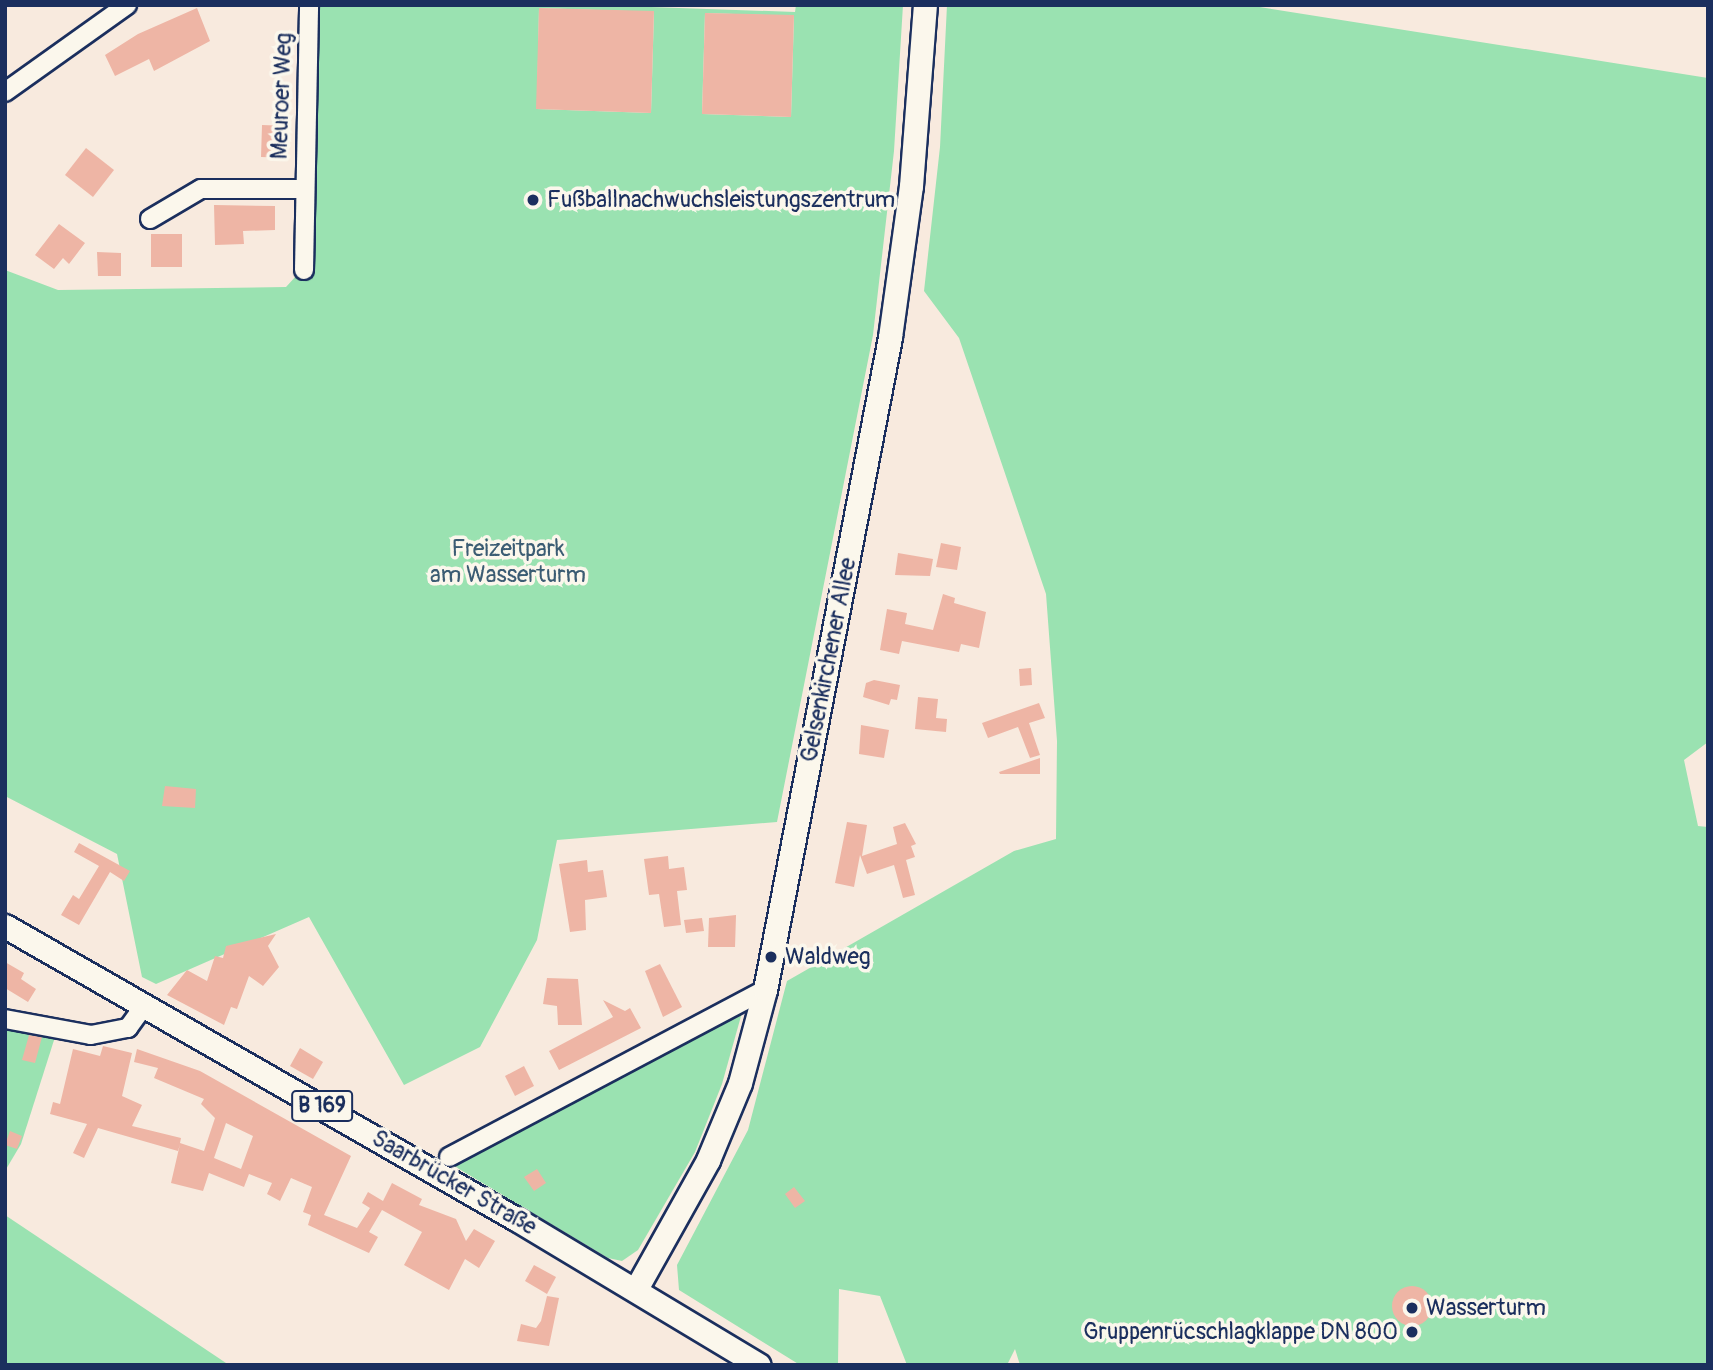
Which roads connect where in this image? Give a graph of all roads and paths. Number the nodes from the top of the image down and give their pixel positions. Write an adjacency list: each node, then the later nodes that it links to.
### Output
1 (127, 5): 4 (street)
2 (309, 5): 5 (street, Meuroer Weg)
3 (925, 5): 9 (main road, Gelsenkirchener Allee)
4 (5, 92)
5 (304, 189): 6 (street, Meuroer Weg); 7 (street, Meuroer Weg)
6 (150, 219)
7 (304, 270)
8 (5, 926): 10 (main road, Saarbrücker Straße / B 169)
9 (765, 990): 12 (street); 13 (main road, Gelsenkirchener Allee)
10 (145, 1005): 11 (street); 13 (main road, Saarbrücker Straße / B 169)
11 (5, 1019)
12 (449, 1157)
13 (636, 1289): 14 (main road, Saarbrücker Straße / B 169)
14 (760, 1365)

